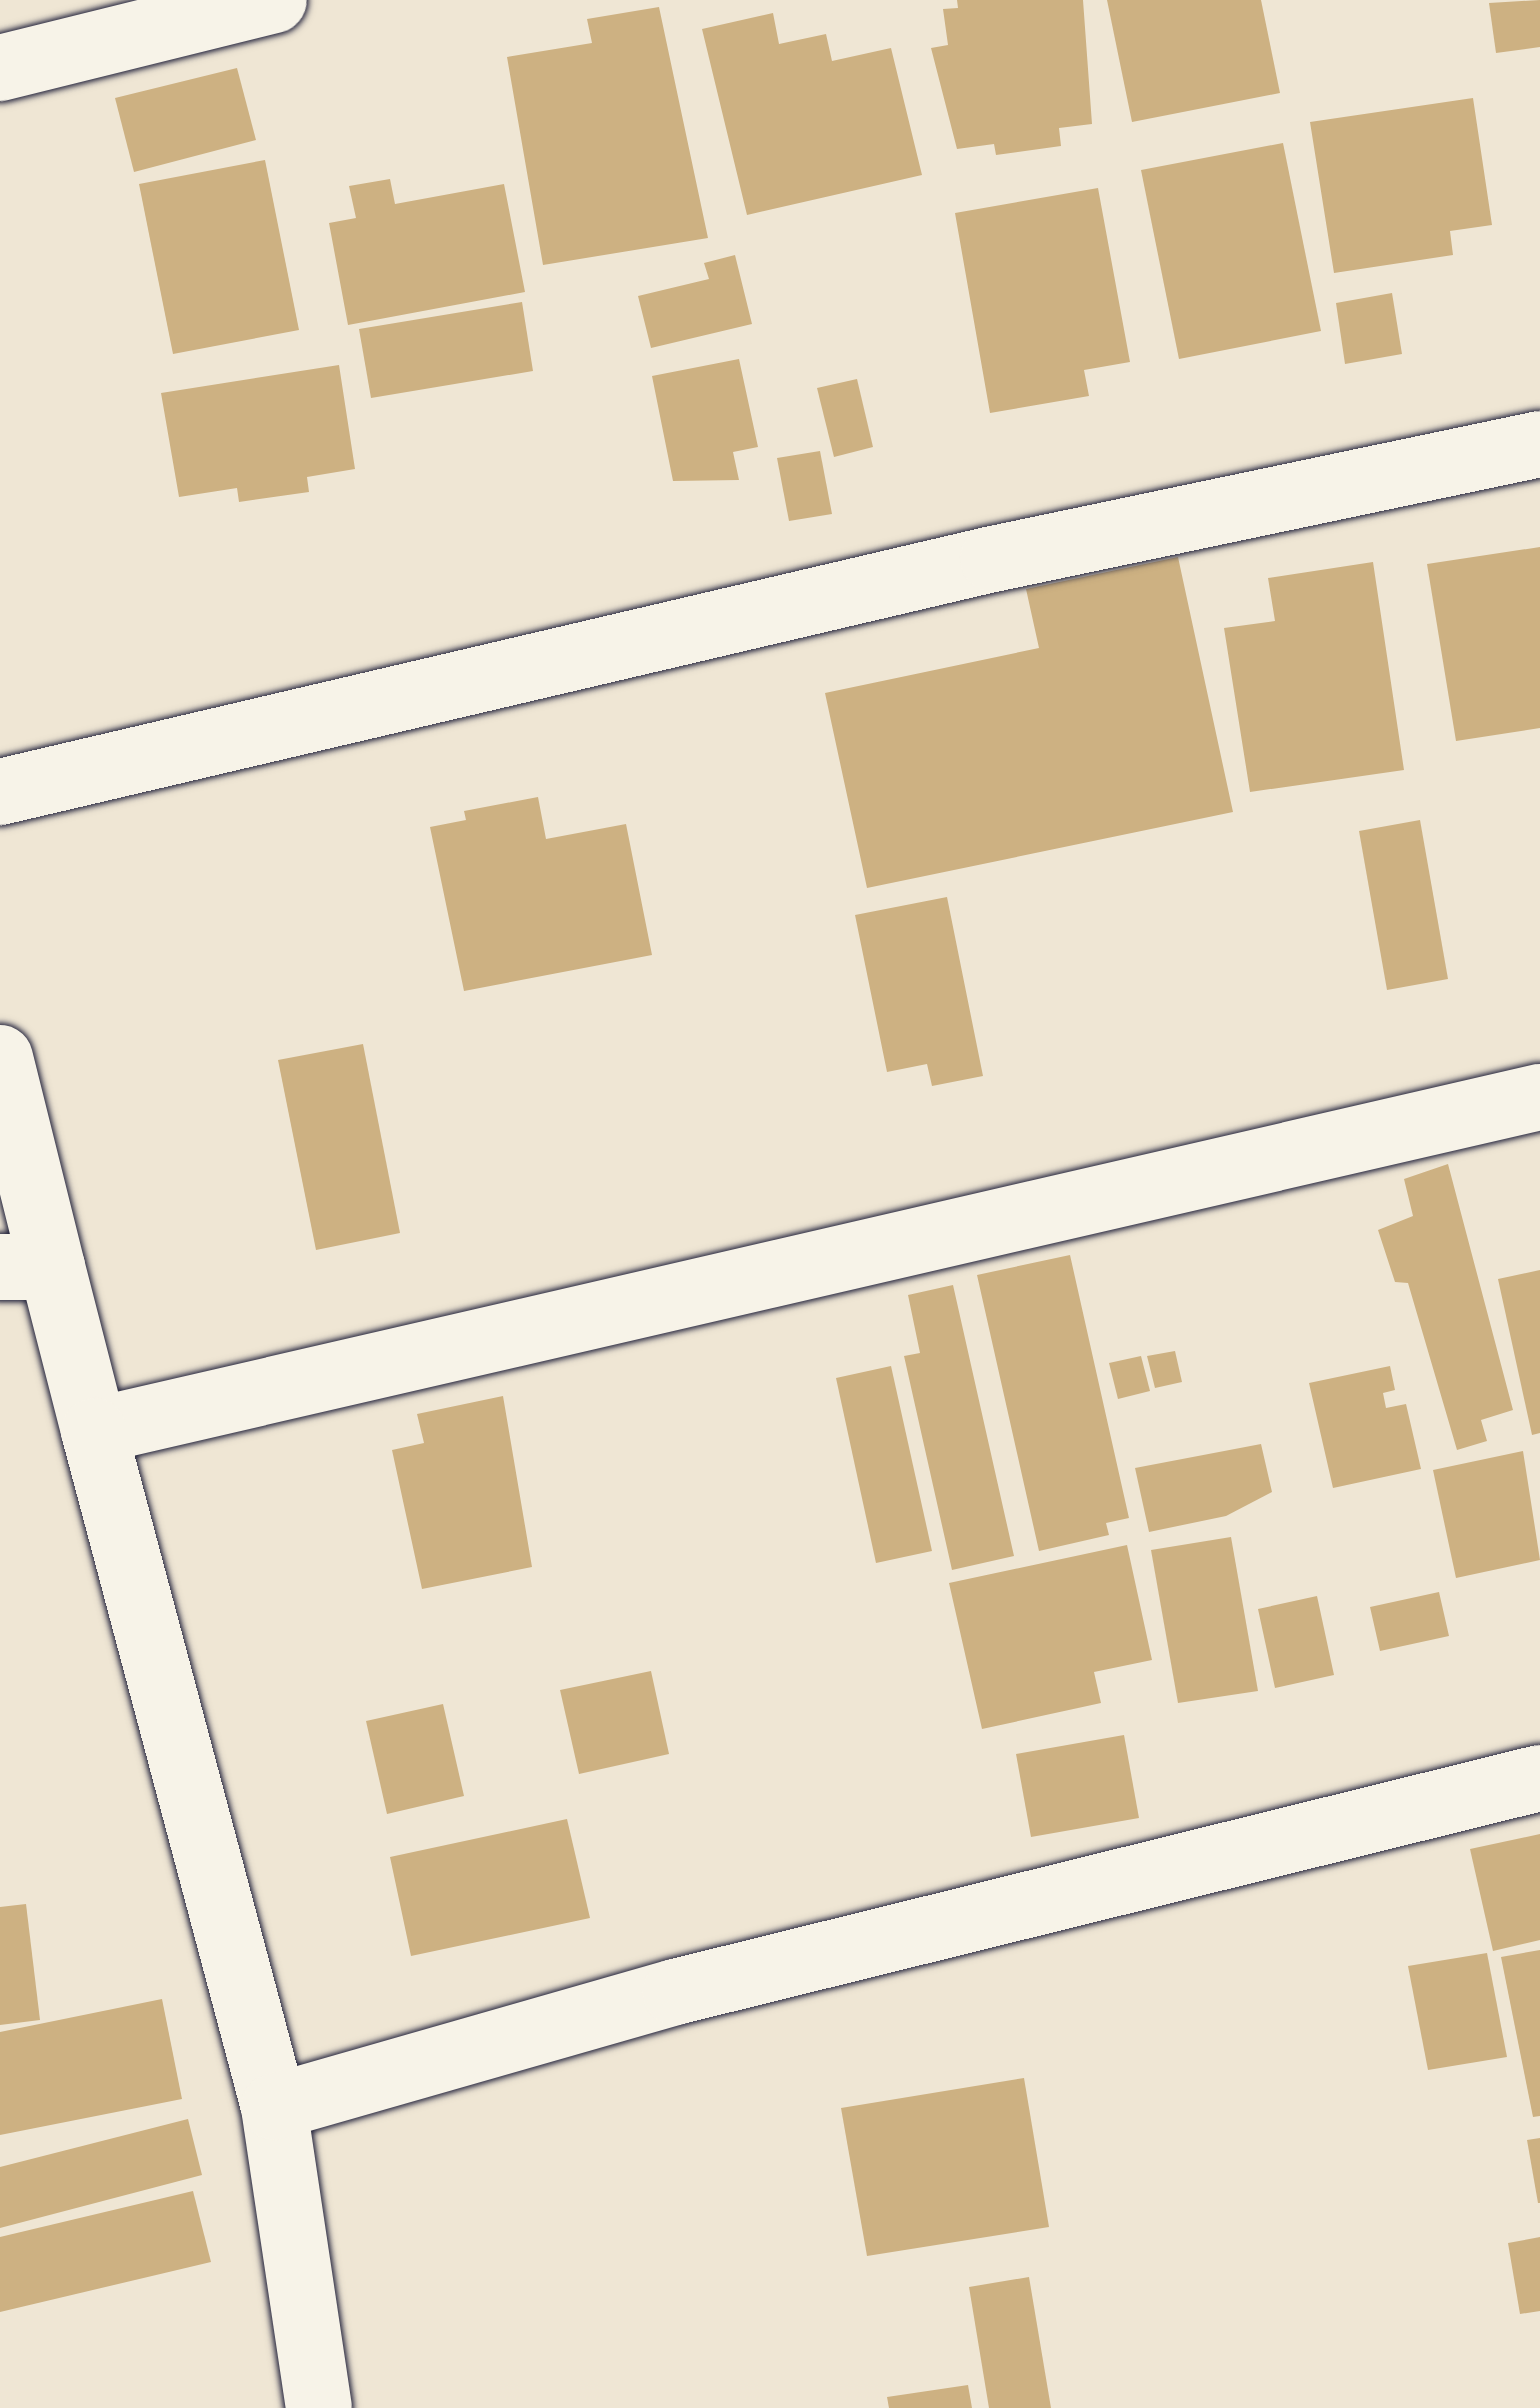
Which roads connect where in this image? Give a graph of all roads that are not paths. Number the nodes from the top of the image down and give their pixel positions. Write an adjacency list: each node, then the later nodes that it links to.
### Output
1 (274, 0): 2 (street)
2 (0, 68)
3 (1540, 444): 4 (street)
4 (0, 792)
5 (0, 1058): 7 (street)
6 (1540, 1097): 8 (street)
7 (26, 1267): 8 (street)
8 (94, 1431): 10 (street)
9 (1540, 1778): 10 (street)
10 (274, 2107): 11 (street)
11 (319, 2408)

